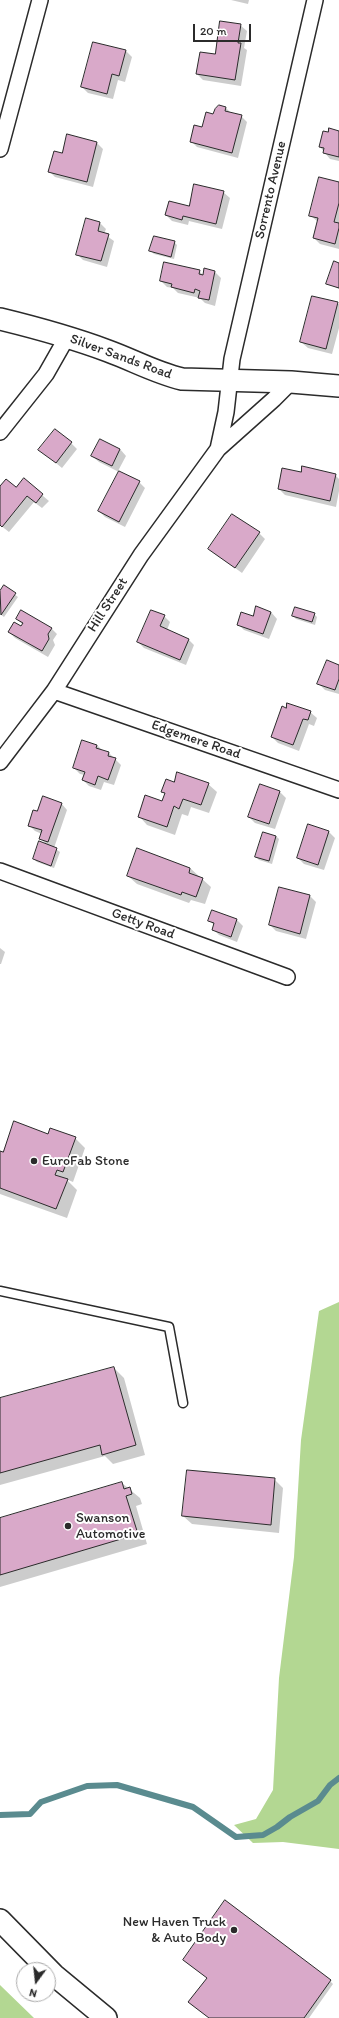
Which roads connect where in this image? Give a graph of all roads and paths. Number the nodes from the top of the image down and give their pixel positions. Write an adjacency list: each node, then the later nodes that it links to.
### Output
1 (40, 0): 3 (street)
2 (315, 0): 6 (street, Sorrento Avenue)
3 (0, 146)
4 (0, 319): 5 (main road, Silver Sands Road)
5 (67, 337): 6 (main road, Silver Sands Road); 9 (street)
6 (230, 381): 7 (main road, Silver Sands Road); 10 (street, Hill Street)
7 (291, 382): 8 (main road, Silver Sands Road); 10 (street, Hill Street)
8 (339, 386)
9 (0, 432)
10 (218, 449): 11 (street, Hill Street)
11 (54, 690): 12 (street, Hill Street); 13 (street, Edgemere Road)
12 (0, 762)
13 (339, 790)
14 (0, 871): 15 (street, Getty Road)
15 (287, 977)
16 (0, 1291): 17 (lane)
17 (183, 1403)
18 (0, 1920): 19 (main road)
19 (106, 2018)

